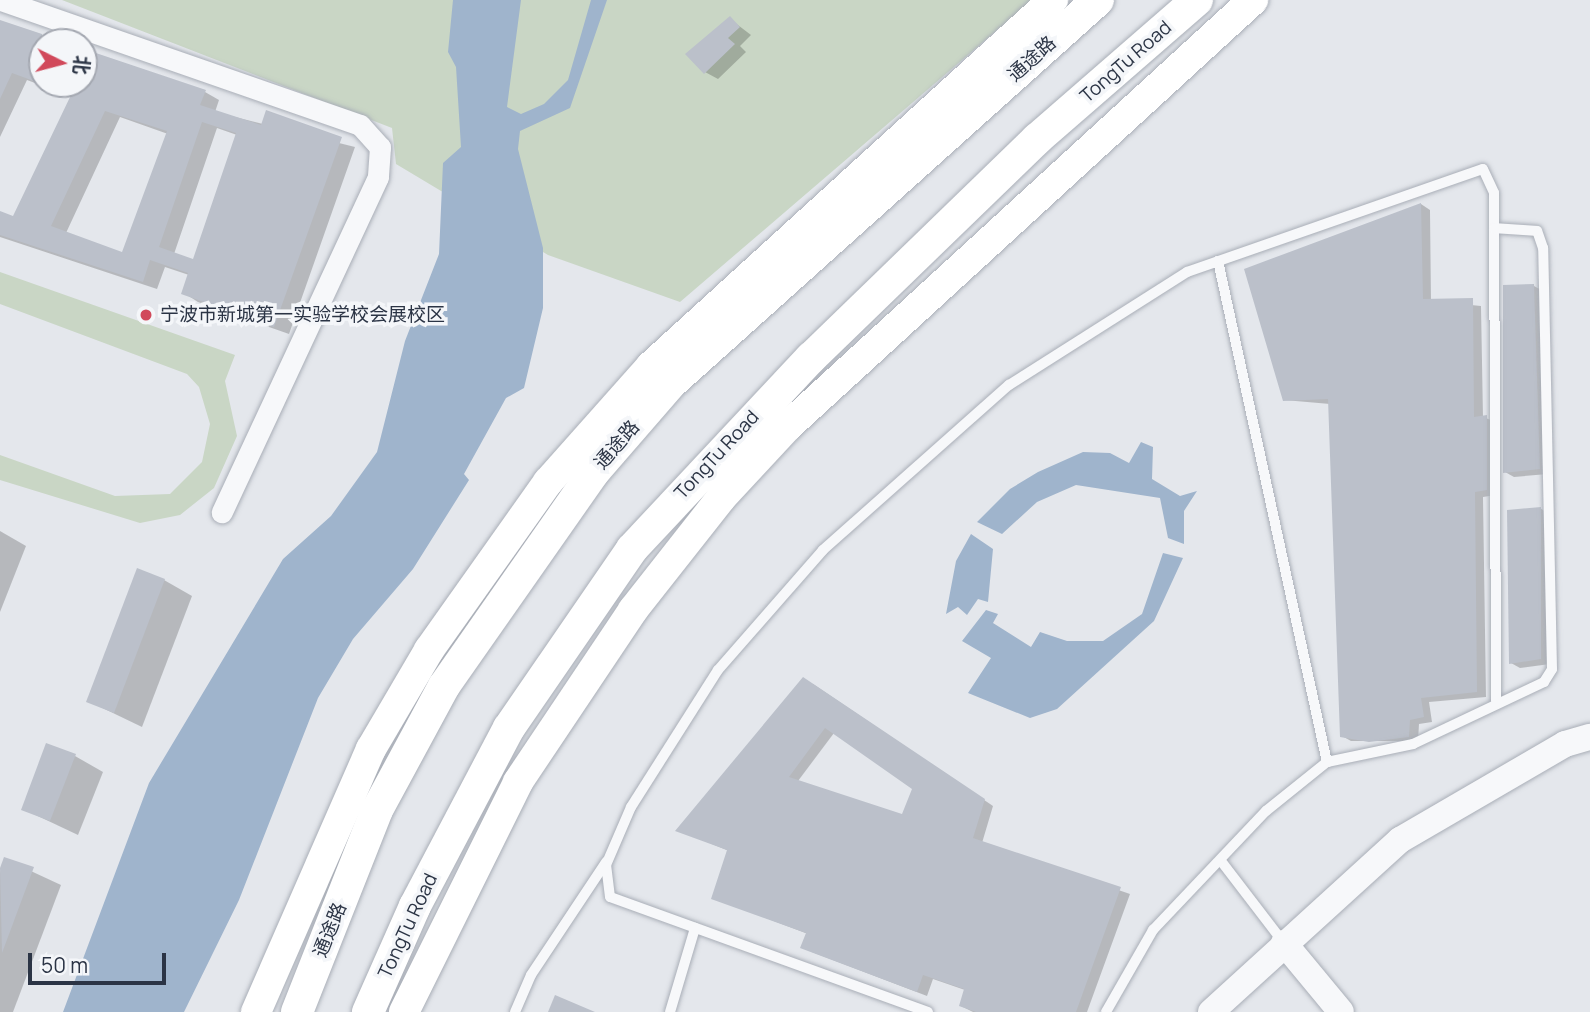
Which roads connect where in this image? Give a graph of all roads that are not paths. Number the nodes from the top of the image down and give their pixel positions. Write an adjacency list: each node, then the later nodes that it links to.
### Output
1 (1, 0): 8 (street)
2 (1054, 0): 16 (main road)
3 (1098, 0): 17 (main road, 通途路)
4 (1197, 0): 18 (main road, TongTu Road)
5 (1253, 0): 19 (main road)
6 (1494, 228): 7 (lane); 9 (lane); 9 (lane)
7 (1218, 261): 11 (lane); 12 (lane)
8 (222, 513)
9 (1496, 701): 11 (lane)
10 (1590, 737): 15 (street)
11 (1327, 762): 13 (lane)
12 (609, 857): 14 (lane); 20 (lane)
13 (1221, 861): 15 (lane); 23 (lane)
14 (695, 928): 21 (lane); 22 (lane)
15 (1284, 943): 24 (street); 25 (street)
16 (256, 1012)
17 (297, 1012)
18 (368, 1012)
19 (404, 1012)
20 (515, 1012)
21 (670, 1012)
22 (928, 1012)
23 (1106, 1012)
24 (1211, 1012)
25 (1341, 1012)

